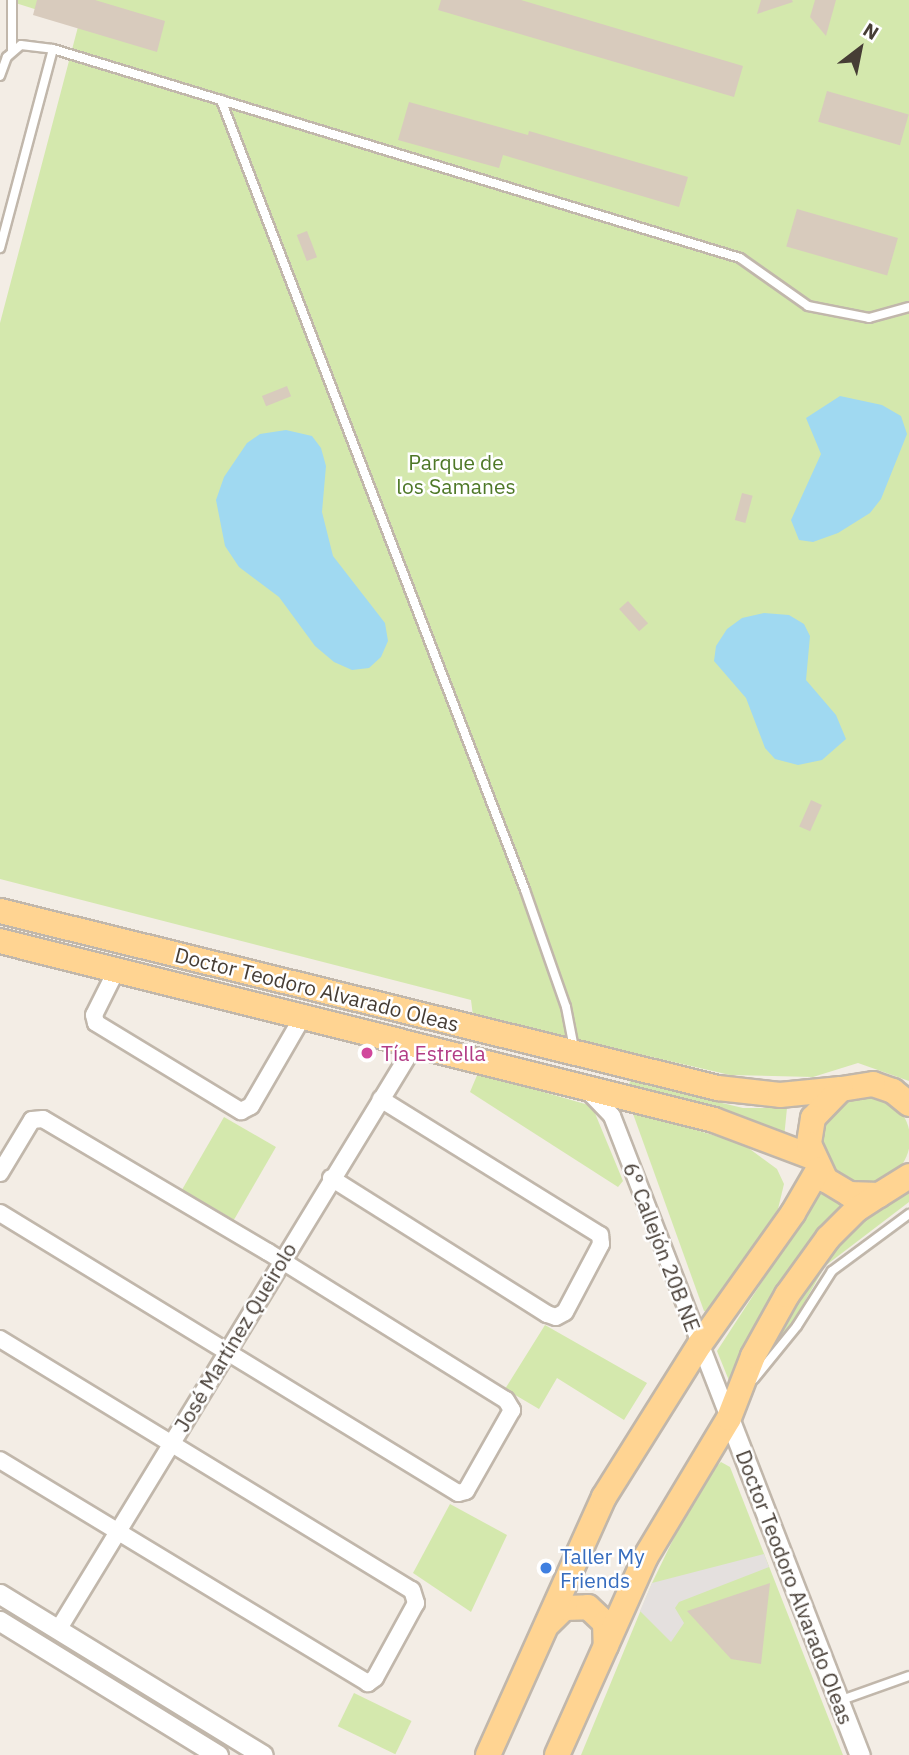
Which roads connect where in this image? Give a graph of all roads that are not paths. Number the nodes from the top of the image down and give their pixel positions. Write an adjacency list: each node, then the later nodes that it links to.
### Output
1 (12, 0): 2 (lane)
2 (12, 50): 3 (lane); 4 (lane)
3 (53, 50): 5 (lane); 6 (lane)
4 (0, 76)
5 (221, 100): 7 (lane); 13 (lane)
6 (0, 248)
7 (909, 307)
8 (0, 911): 13 (main road, Doctor Teodoro Alvarado Oleas)
9 (0, 941): 10 (main road, Doctor Teodoro Alvarado Oleas)
10 (117, 971): 11 (main road, Doctor Teodoro Alvarado Oleas); 11 (street)
11 (302, 1018): 12 (main road, Doctor Teodoro Alvarado Oleas)
12 (414, 1046): 14 (main road, Doctor Teodoro Alvarado Oleas); 16 (street, José Martínez Queirolo)
13 (575, 1052): 15 (main road, Doctor Teodoro Alvarado Oleas)
14 (581, 1087): 18 (main road, Doctor Teodoro Alvarado Oleas); 27 (street, 6° Callejón 20B NE)
15 (841, 1089): 17 (main road, Doctor Teodoro Alvarado Oleas); 19 (main road)
16 (381, 1099): 21 (street, José Martínez Queirolo); 21 (street)
17 (909, 1104)
18 (783, 1146): 19 (main road, Doctor Teodoro Alvarado Oleas); 19 (main road)
19 (812, 1172): 22 (main road); 27 (main road)
20 (0, 1174): 25 (street)
21 (331, 1178): 25 (street, José Martínez Queirolo)
22 (898, 1186): 29 (main road)
23 (0, 1213): 28 (street)
24 (909, 1213): 29 (lane)
25 (283, 1261): 28 (street, José Martínez Queirolo); 28 (street)
26 (0, 1339): 30 (street)
27 (700, 1344): 29 (street, 6° Callejón 20B NE); 35 (main road)
28 (228, 1351): 30 (street, José Martínez Queirolo)
29 (731, 1414): 37 (main road); 40 (street, Doctor Teodoro Alvarado Oleas)
30 (171, 1443): 32 (street, José Martínez Queirolo); 32 (street)
31 (0, 1460): 32 (street)
32 (119, 1532): 36 (street, José Martínez Queirolo)
33 (0, 1594): 36 (street)
34 (0, 1621): 41 (street)
35 (548, 1624): 37 (main road); 44 (main road)
36 (58, 1630): 39 (street)
37 (606, 1646): 45 (main road)
38 (909, 1676): 40 (lane)
39 (147, 1684): 41 (street); 43 (street)
40 (839, 1701): 46 (street, Doctor Teodoro Alvarado Oleas)
41 (135, 1704): 42 (street)
42 (218, 1755)
43 (263, 1755)
44 (488, 1755)
45 (557, 1755)
46 (860, 1755)

